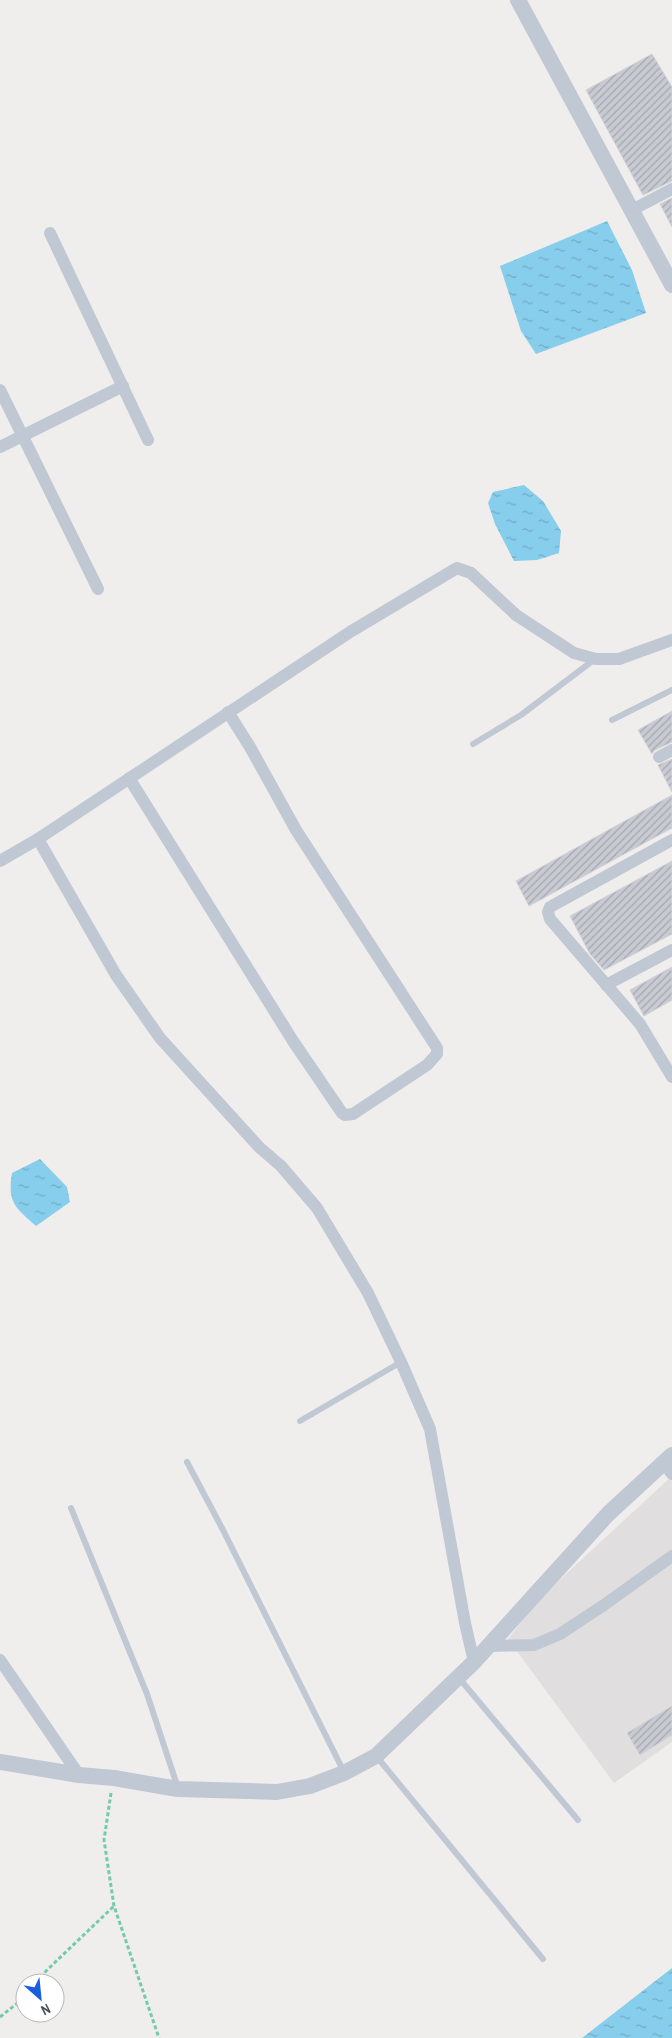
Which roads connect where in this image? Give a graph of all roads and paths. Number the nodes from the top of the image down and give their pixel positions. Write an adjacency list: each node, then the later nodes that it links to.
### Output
1 (518, 0): 3 (street)
2 (672, 189): 3 (street)
3 (632, 210): 5 (street)
4 (50, 233): 6 (street)
5 (672, 285)
6 (123, 386): 8 (street); 9 (street)
7 (0, 390): 8 (street)
8 (22, 435): 10 (street); 11 (street)
9 (148, 440)
10 (0, 447)
11 (98, 590)
12 (672, 640): 13 (street)
13 (596, 659): 15 (street); 17 (lane)
14 (672, 690): 16 (lane)
15 (228, 712): 20 (street); 20 (street)
16 (612, 720)
17 (473, 744)
18 (672, 750): 19 (street)
19 (659, 758)
20 (128, 778): 21 (street)
21 (38, 839): 23 (street); 27 (street)
22 (672, 840): 25 (street)
23 (1, 859)
24 (672, 950): 25 (street)
25 (606, 985): 26 (street)
26 (672, 1077)
27 (401, 1362): 28 (lane); 35 (street)
28 (300, 1420)
29 (187, 1462): 39 (lane)
30 (669, 1464): 33 (street)
31 (70, 1508): 42 (lane)
32 (672, 1556): 33 (street)
33 (488, 1646): 35 (street)
34 (0, 1660): 40 (street)
35 (474, 1662): 36 (street)
36 (458, 1677): 37 (street); 43 (lane)
37 (376, 1756): 39 (street); 45 (lane)
38 (0, 1762): 40 (street)
39 (344, 1773): 42 (street)
40 (79, 1775): 41 (street)
41 (114, 1778): 42 (street); 44 (path)
42 (178, 1790)
43 (578, 1820)
44 (114, 1906): 46 (path); 49 (path)
45 (544, 1958)
46 (44, 1973)
47 (15, 2005): 48 (path)
48 (0, 2017)
49 (160, 2038)

